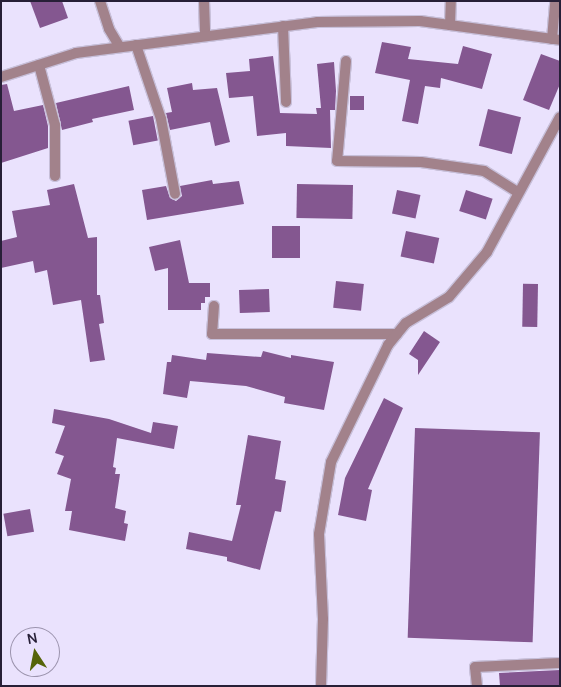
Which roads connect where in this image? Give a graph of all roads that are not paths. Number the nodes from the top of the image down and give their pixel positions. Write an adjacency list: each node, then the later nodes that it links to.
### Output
1 (100, 1): 10 (street)
2 (204, 1): 7 (street)
3 (450, 1): 5 (street)
4 (555, 1): 8 (street)
5 (450, 25): 6 (street); 8 (street)
6 (284, 26): 7 (street); 14 (street)
7 (205, 36): 9 (street)
8 (556, 39)
9 (136, 45): 10 (street); 18 (street)
10 (120, 47): 12 (street)
11 (346, 61): 17 (street)
12 (38, 65): 13 (street); 16 (street)
13 (1, 77)
14 (286, 102)
15 (560, 117): 17 (street)
16 (55, 176)
17 (517, 192): 20 (street)
18 (175, 194)
19 (214, 306): 20 (street)
20 (397, 334): 22 (street)
21 (560, 663): 23 (street)
22 (320, 686)
23 (477, 686)

